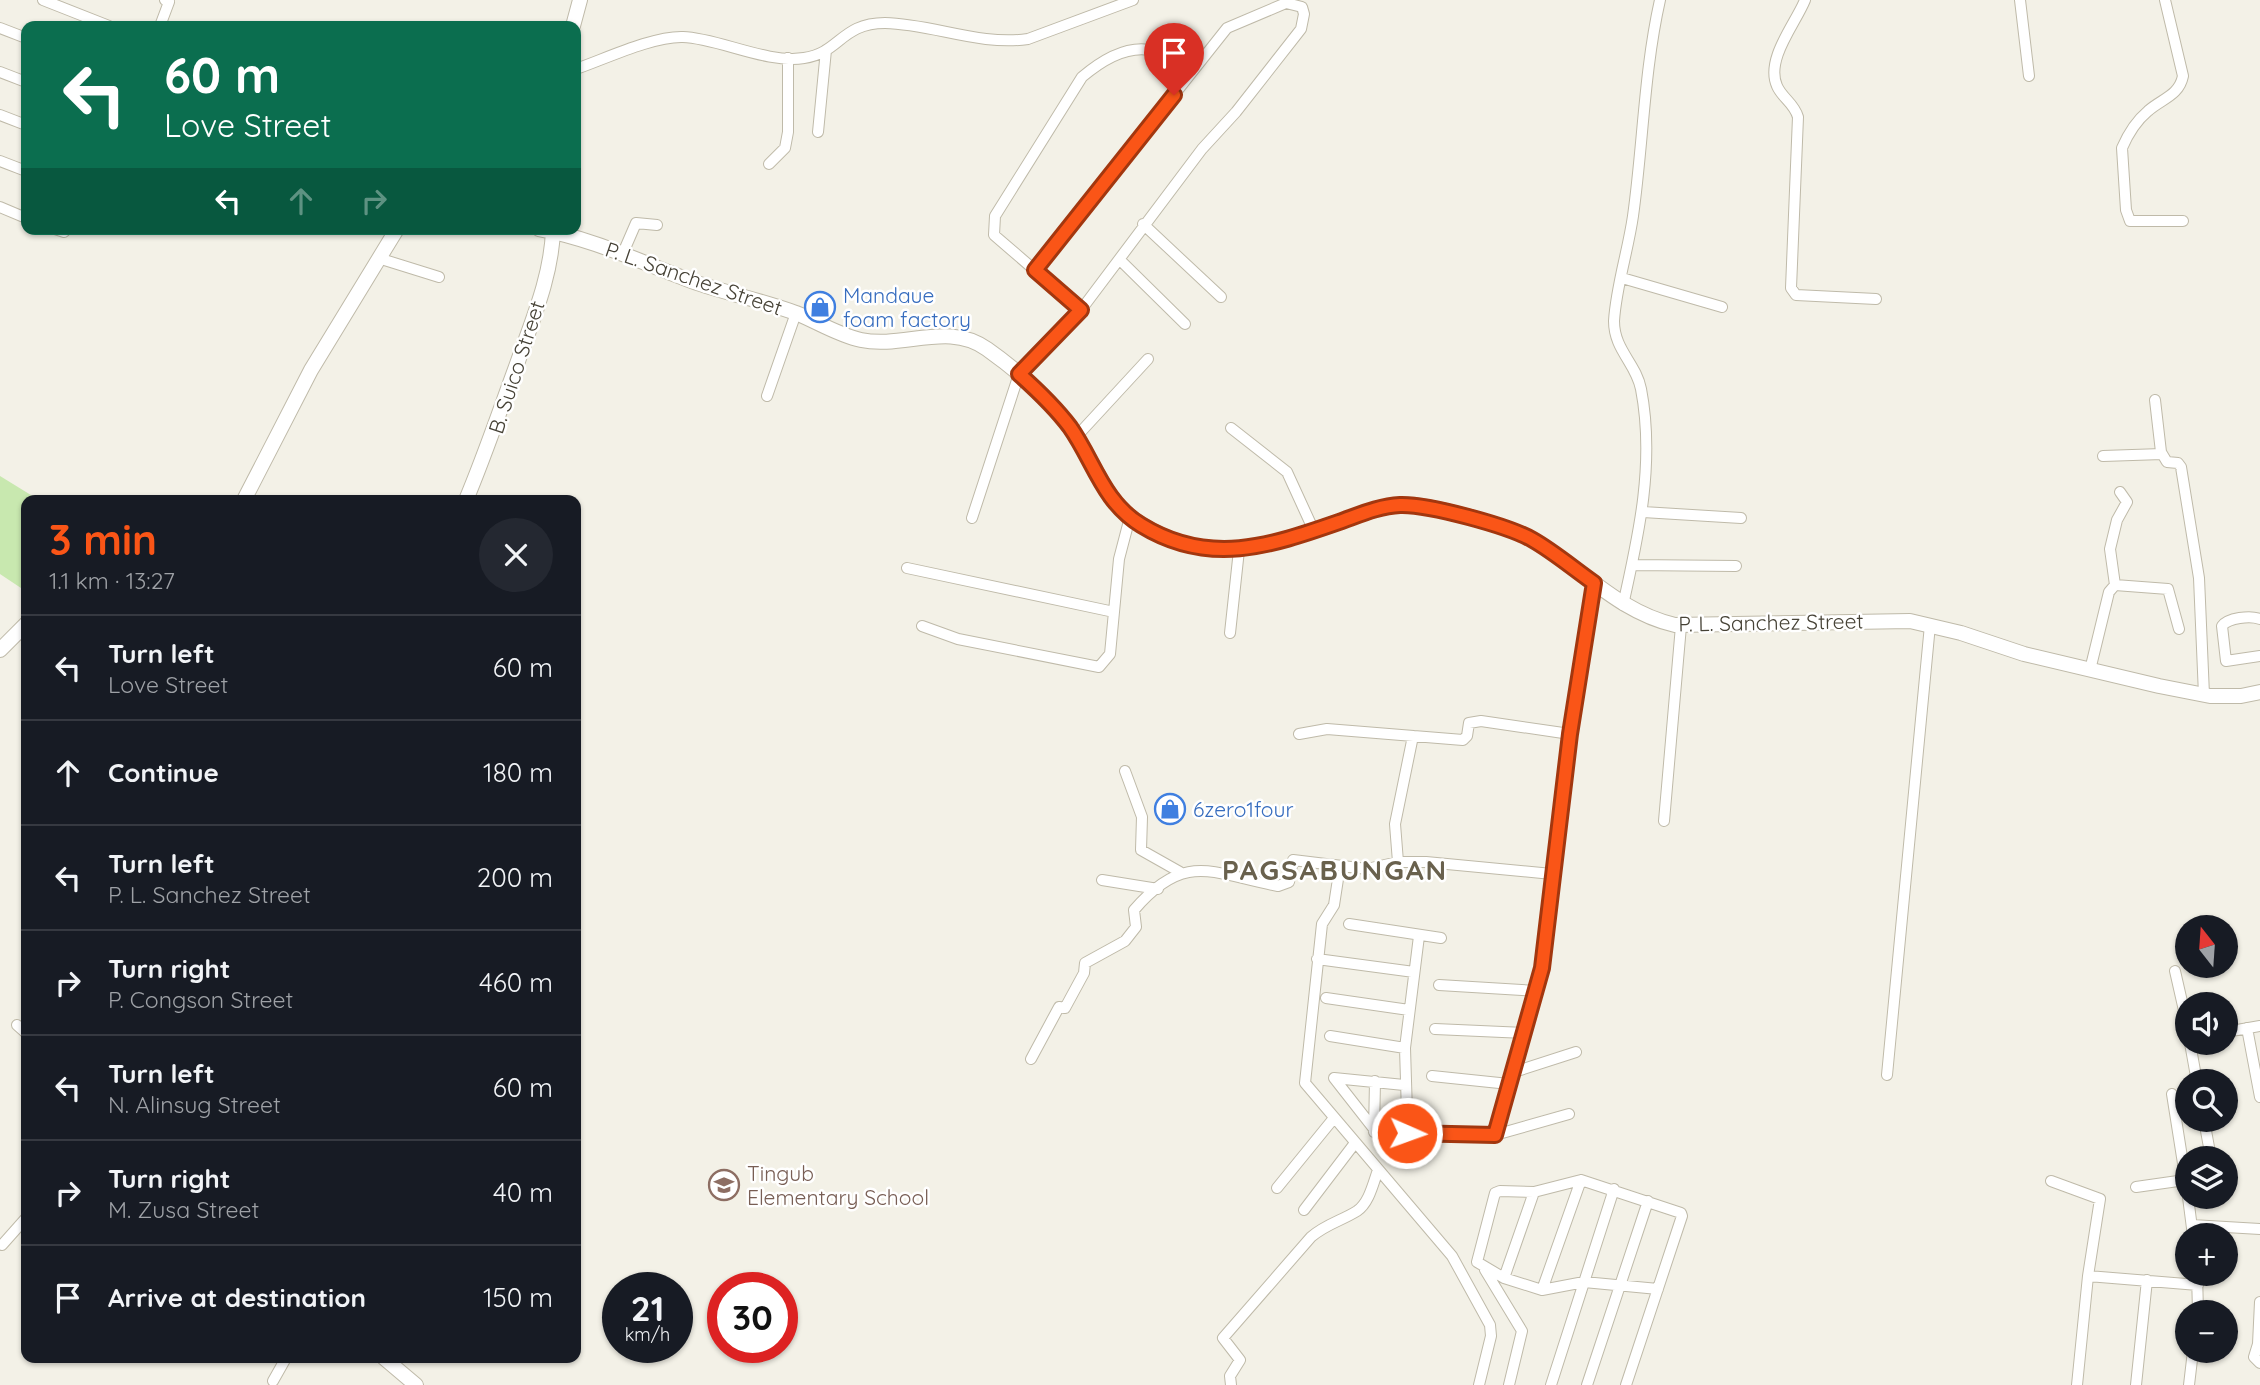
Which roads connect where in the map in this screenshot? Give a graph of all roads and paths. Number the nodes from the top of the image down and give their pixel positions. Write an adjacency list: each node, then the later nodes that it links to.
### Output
1 (43, 0): 9 (street)
2 (580, 0): 11 (street)
3 (1133, 0): 14 (street)
4 (1660, 0): 40 (street)
5 (1805, 0): 42 (street)
6 (2020, 0): 18 (street)
7 (2165, 0): 29 (street)
8 (167, 1): 10 (street)
9 (96, 21)
10 (161, 21)
11 (574, 21)
12 (0, 28): 13 (street)
13 (21, 36)
14 (826, 50): 15 (street); 23 (street)
15 (788, 58): 16 (street); 25 (street)
16 (581, 67)
17 (0, 72): 20 (street)
18 (2029, 76)
19 (1186, 79): 30 (street); 38 (street); 38 (street)
20 (21, 80)
21 (0, 115): 22 (street)
22 (21, 123)
23 (818, 132)
24 (0, 161): 26 (street)
25 (769, 164)
26 (21, 169)
27 (0, 207): 28 (street)
28 (21, 216)
29 (2183, 221)
30 (1143, 224): 37 (street); 41 (street)
31 (657, 225): 35 (street)
32 (393, 235): 36 (street)
33 (548, 235): 57 (street, B. Suico Street)
34 (565, 235): 35 (street, P. L. Sanchez Street)
35 (624, 253): 45 (street, P. L. Sanchez Street)
36 (378, 258): 39 (street); 56 (street)
37 (1120, 260): 44 (street); 46 (street)
38 (1035, 270): 44 (street)
39 (439, 277)
40 (1622, 278): 43 (street); 58 (street)
41 (1221, 297)
42 (1876, 299)
43 (1722, 307)
44 (1081, 310): 48 (street)
45 (796, 313): 48 (street, P. L. Sanchez Street); 49 (street)
46 (1185, 324)
47 (1148, 359): 52 (street)
48 (1019, 374): 52 (street, P. L. Sanchez Street); 60 (street)
49 (767, 396)
50 (2155, 400): 53 (street)
51 (1231, 428): 62 (street)
52 (1076, 437): 59 (street, P. L. Sanchez Street)
53 (2162, 454): 54 (street); 82 (street)
54 (2103, 456)
55 (2120, 492): 68 (street)
56 (247, 495)
57 (468, 495)
58 (1643, 512): 61 (street); 64 (street)
59 (1130, 517): 63 (street, P. L. Sanchez Street); 70 (street)
60 (972, 518)
61 (1741, 518)
62 (1314, 531): 63 (street, P. L. Sanchez Street); 67 (street, P. L. Sanchez Street)
63 (1239, 550): 77 (street)
64 (1632, 565): 65 (street); 69 (street)
65 (1736, 566)
66 (906, 568): 70 (street)
67 (1594, 583): 69 (street, P. L. Sanchez Street); 84 (street)
68 (2115, 585): 76 (street); 80 (street)
69 (1623, 605): 72 (street, P. L. Sanchez Street)
70 (1114, 612): 74 (street)
71 (2260, 619): 79 (street)
72 (1681, 625): 73 (street, P. L. Sanchez Street); 87 (street)
73 (1930, 625): 80 (street, P. L. Sanchez Street); 113 (street)
74 (922, 626)
75 (21, 629): 78 (street)
76 (2179, 629)
77 (1230, 633)
78 (0, 650)
79 (2260, 656)
80 (2090, 670): 82 (street, P. L. Sanchez Street)
81 (2260, 692): 82 (street, P. L. Sanchez Street)
82 (2204, 695)
83 (1299, 734): 85 (street)
84 (1570, 734): 85 (street); 91 (street)
85 (1413, 736): 88 (street)
86 (1125, 771): 90 (street)
87 (1664, 821)
88 (1398, 862): 89 (street); 91 (street)
89 (1340, 866): 90 (street); 97 (street)
90 (1180, 872): 93 (street)
91 (1552, 874): 100 (street)
92 (1102, 880): 93 (street)
93 (1158, 889): 111 (street)
94 (1349, 924): 95 (street)
95 (1419, 936): 96 (street); 98 (street)
96 (1441, 938)
97 (1317, 959): 98 (street); 121 (street)
98 (1414, 972): 102 (street)
99 (1439, 985): 100 (street)
100 (1538, 991): 107 (street)
101 (1326, 998): 102 (street)
102 (1409, 1010): 109 (street)
103 (2260, 1026): 104 (street)
104 (2247, 1028): 106 (street); 119 (street)
105 (1435, 1029): 107 (street)
106 (2238, 1030)
107 (1525, 1033): 112 (street)
108 (1330, 1036): 109 (street)
109 (1405, 1048): 117 (street)
110 (1576, 1052): 112 (street)
111 (1031, 1059)
112 (1514, 1072): 116 (street)
113 (1887, 1075)
114 (1432, 1076): 116 (street)
115 (1375, 1081): 117 (street); 122 (street); 122 (street)
116 (1509, 1084): 124 (street)
117 (1404, 1085): 123 (street)
118 (2172, 1094): 126 (street)
119 (2260, 1097)
120 (1569, 1114): 124 (street)
121 (1334, 1118): 125 (street); 132 (street)
122 (1374, 1132): 123 (street)
123 (1407, 1133): 124 (street)
124 (1495, 1135)
125 (1355, 1143): 127 (street); 136 (street)
126 (2180, 1146)
127 (1378, 1170): 157 (street); 158 (street)
128 (1581, 1180): 133 (street); 134 (street); 149 (street)
129 (2051, 1181): 142 (street)
130 (2175, 1181): 131 (street)
131 (2136, 1187)
132 (1277, 1188)
133 (1614, 1189): 135 (street); 146 (street)
134 (1534, 1192): 141 (street); 143 (street)
135 (1647, 1201): 147 (street); 148 (street)
136 (1304, 1210)
137 (21, 1224): 140 (street)
138 (2238, 1229): 139 (street)
139 (2260, 1229)
140 (2, 1245)
141 (1481, 1266): 143 (street); 159 (street)
142 (2088, 1276): 144 (street); 163 (street)
143 (1504, 1278): 149 (street)
144 (2147, 1280): 145 (street); 164 (street)
145 (2175, 1280)
146 (1584, 1282): 147 (street); 149 (street); 160 (street)
147 (1620, 1284): 148 (street); 161 (street)
148 (1658, 1289): 162 (street)
149 (1542, 1290)
150 (2260, 1301): 154 (street)
151 (283, 1363): 155 (street)
152 (390, 1363): 156 (street)
153 (2192, 1363): 165 (street)
154 (2260, 1363)
155 (273, 1381)
156 (416, 1385)
157 (1231, 1385)
158 (1479, 1385)
159 (1509, 1385)
160 (1551, 1385)
161 (1587, 1385)
162 (1626, 1385)
163 (2077, 1385)
164 (2136, 1385)
165 (2189, 1385)

